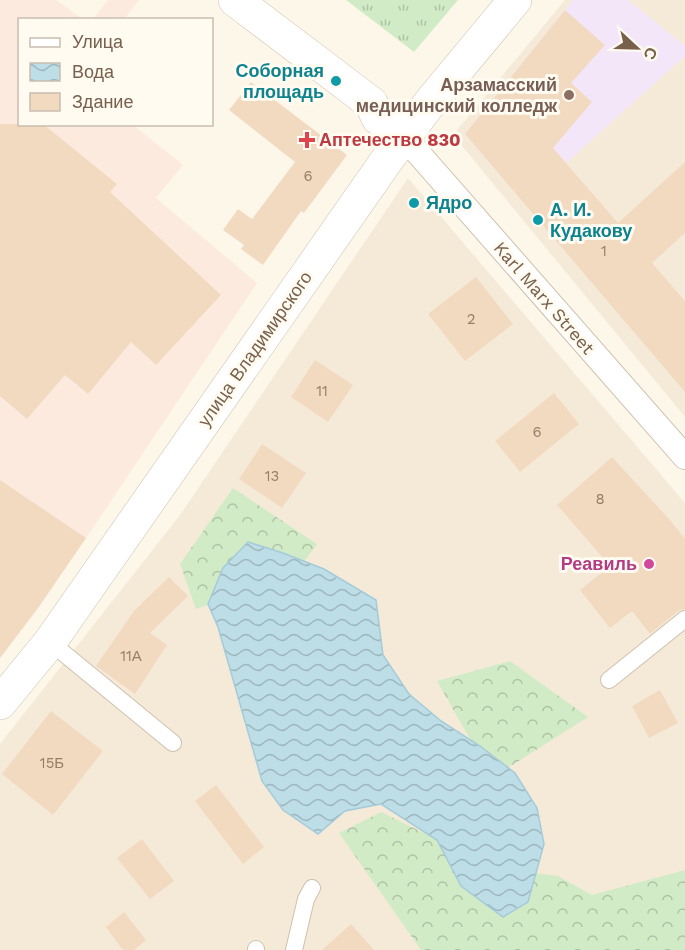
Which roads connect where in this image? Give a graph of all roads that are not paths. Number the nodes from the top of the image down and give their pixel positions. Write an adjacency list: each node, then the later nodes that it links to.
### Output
1 (222, 0): 4 (street)
2 (235, 0): 4 (street)
3 (515, 0): 5 (street, улица Владимирского)
4 (378, 118): 5 (street)
5 (404, 137): 6 (street, Karl Marx Street); 8 (street, улица Владимирского)
6 (685, 458)
7 (685, 619): 9 (lane)
8 (50, 642): 10 (street, улица Владимирского); 11 (lane)
9 (609, 680)
10 (0, 703)
11 (173, 743)
12 (312, 888): 13 (lane)
13 (294, 950)

